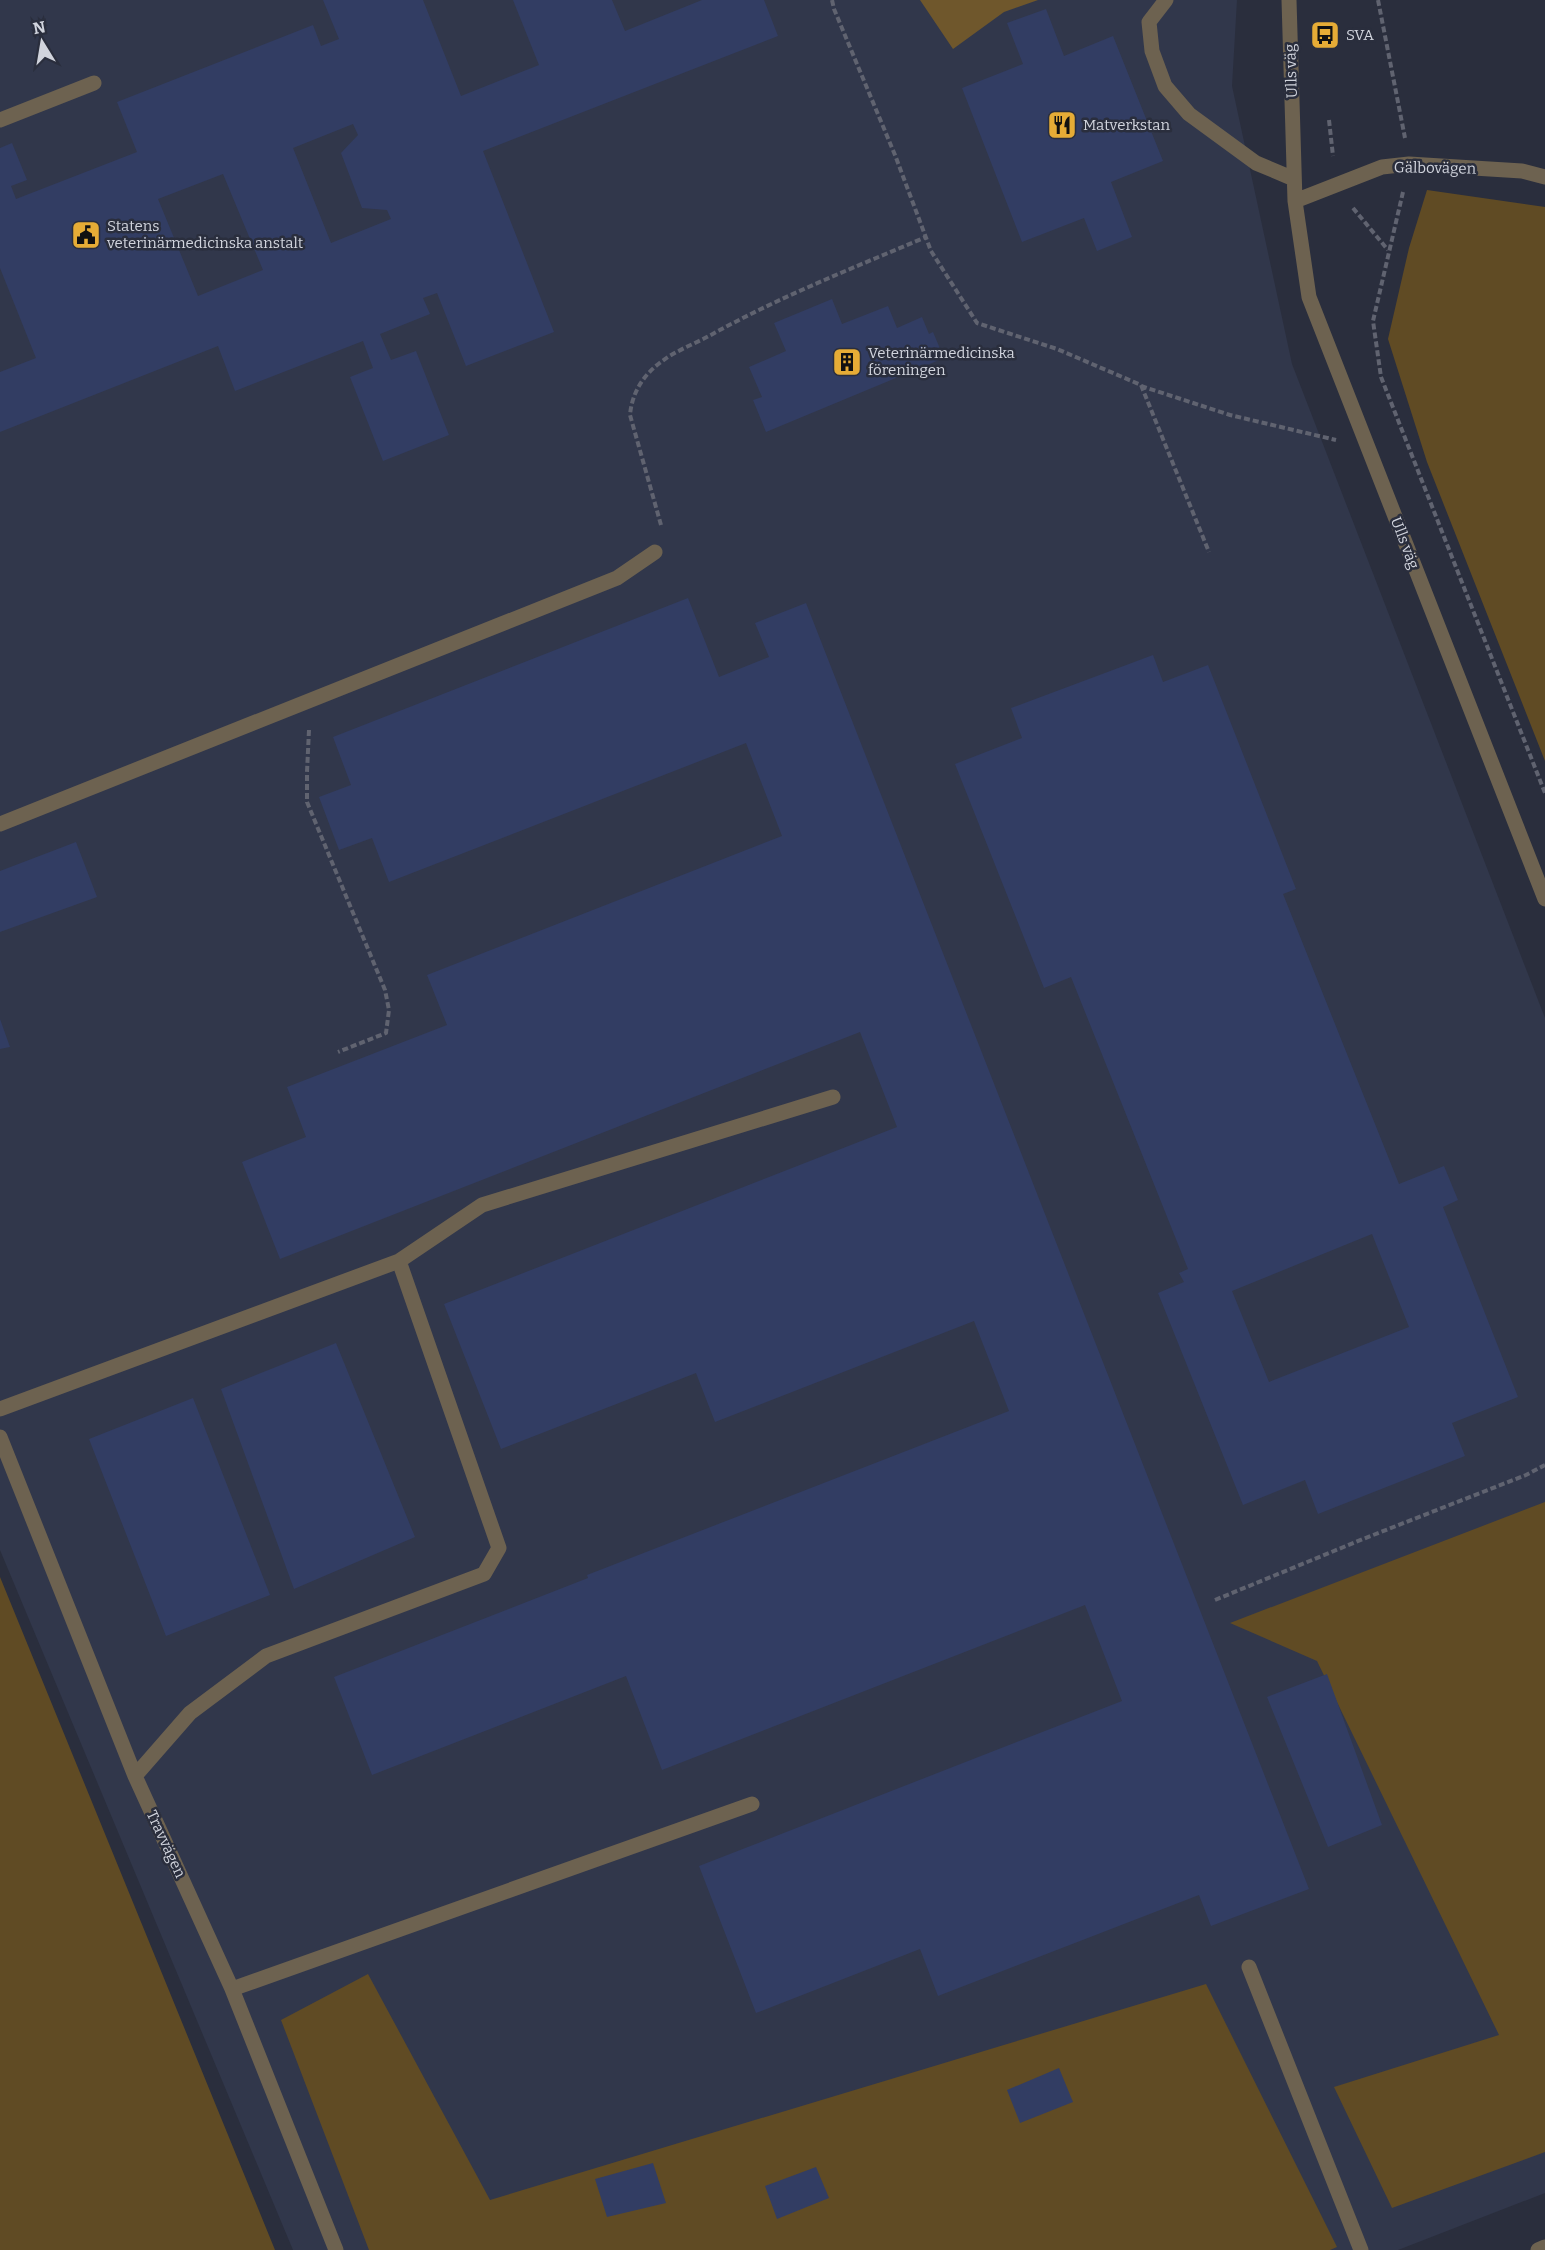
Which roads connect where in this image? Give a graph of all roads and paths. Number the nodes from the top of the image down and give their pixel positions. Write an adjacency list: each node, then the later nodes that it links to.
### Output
1 (832, 0): 11 (path)
2 (1166, 0): 9 (street)
3 (1289, 0): 9 (street, Ulls väg)
4 (1378, 0): 7 (path)
5 (94, 84): 6 (street)
6 (0, 120)
7 (1409, 164): 8 (street, Gälbovägen); 10 (street, Gälbovägen); 17 (path)
8 (1545, 177)
9 (1294, 179): 10 (street, Ulls väg)
10 (1295, 201): 13 (street, Ulls väg)
11 (926, 237): 12 (path); 14 (path)
12 (1141, 385): 13 (path); 15 (path)
13 (1366, 445): 19 (street, Ulls väg)
14 (655, 552): 16 (street)
15 (1209, 552)
16 (313, 699): 18 (street); 20 (path)
17 (1545, 793)
18 (0, 824)
19 (1545, 899)
20 (338, 1052)
21 (833, 1097): 22 (street)
22 (399, 1261): 23 (street); 27 (street)
23 (0, 1409)
24 (0, 1437): 27 (street, Travvägen)
25 (1545, 1465): 26 (path)
26 (1215, 1600)
27 (135, 1776): 30 (street, Travvägen)
28 (752, 1804): 30 (street)
29 (1248, 1967): 33 (street)
30 (232, 1989): 32 (street, Travvägen)
31 (1545, 2247): 34 (street)
32 (336, 2250)
33 (1361, 2250)
34 (1538, 2250)

